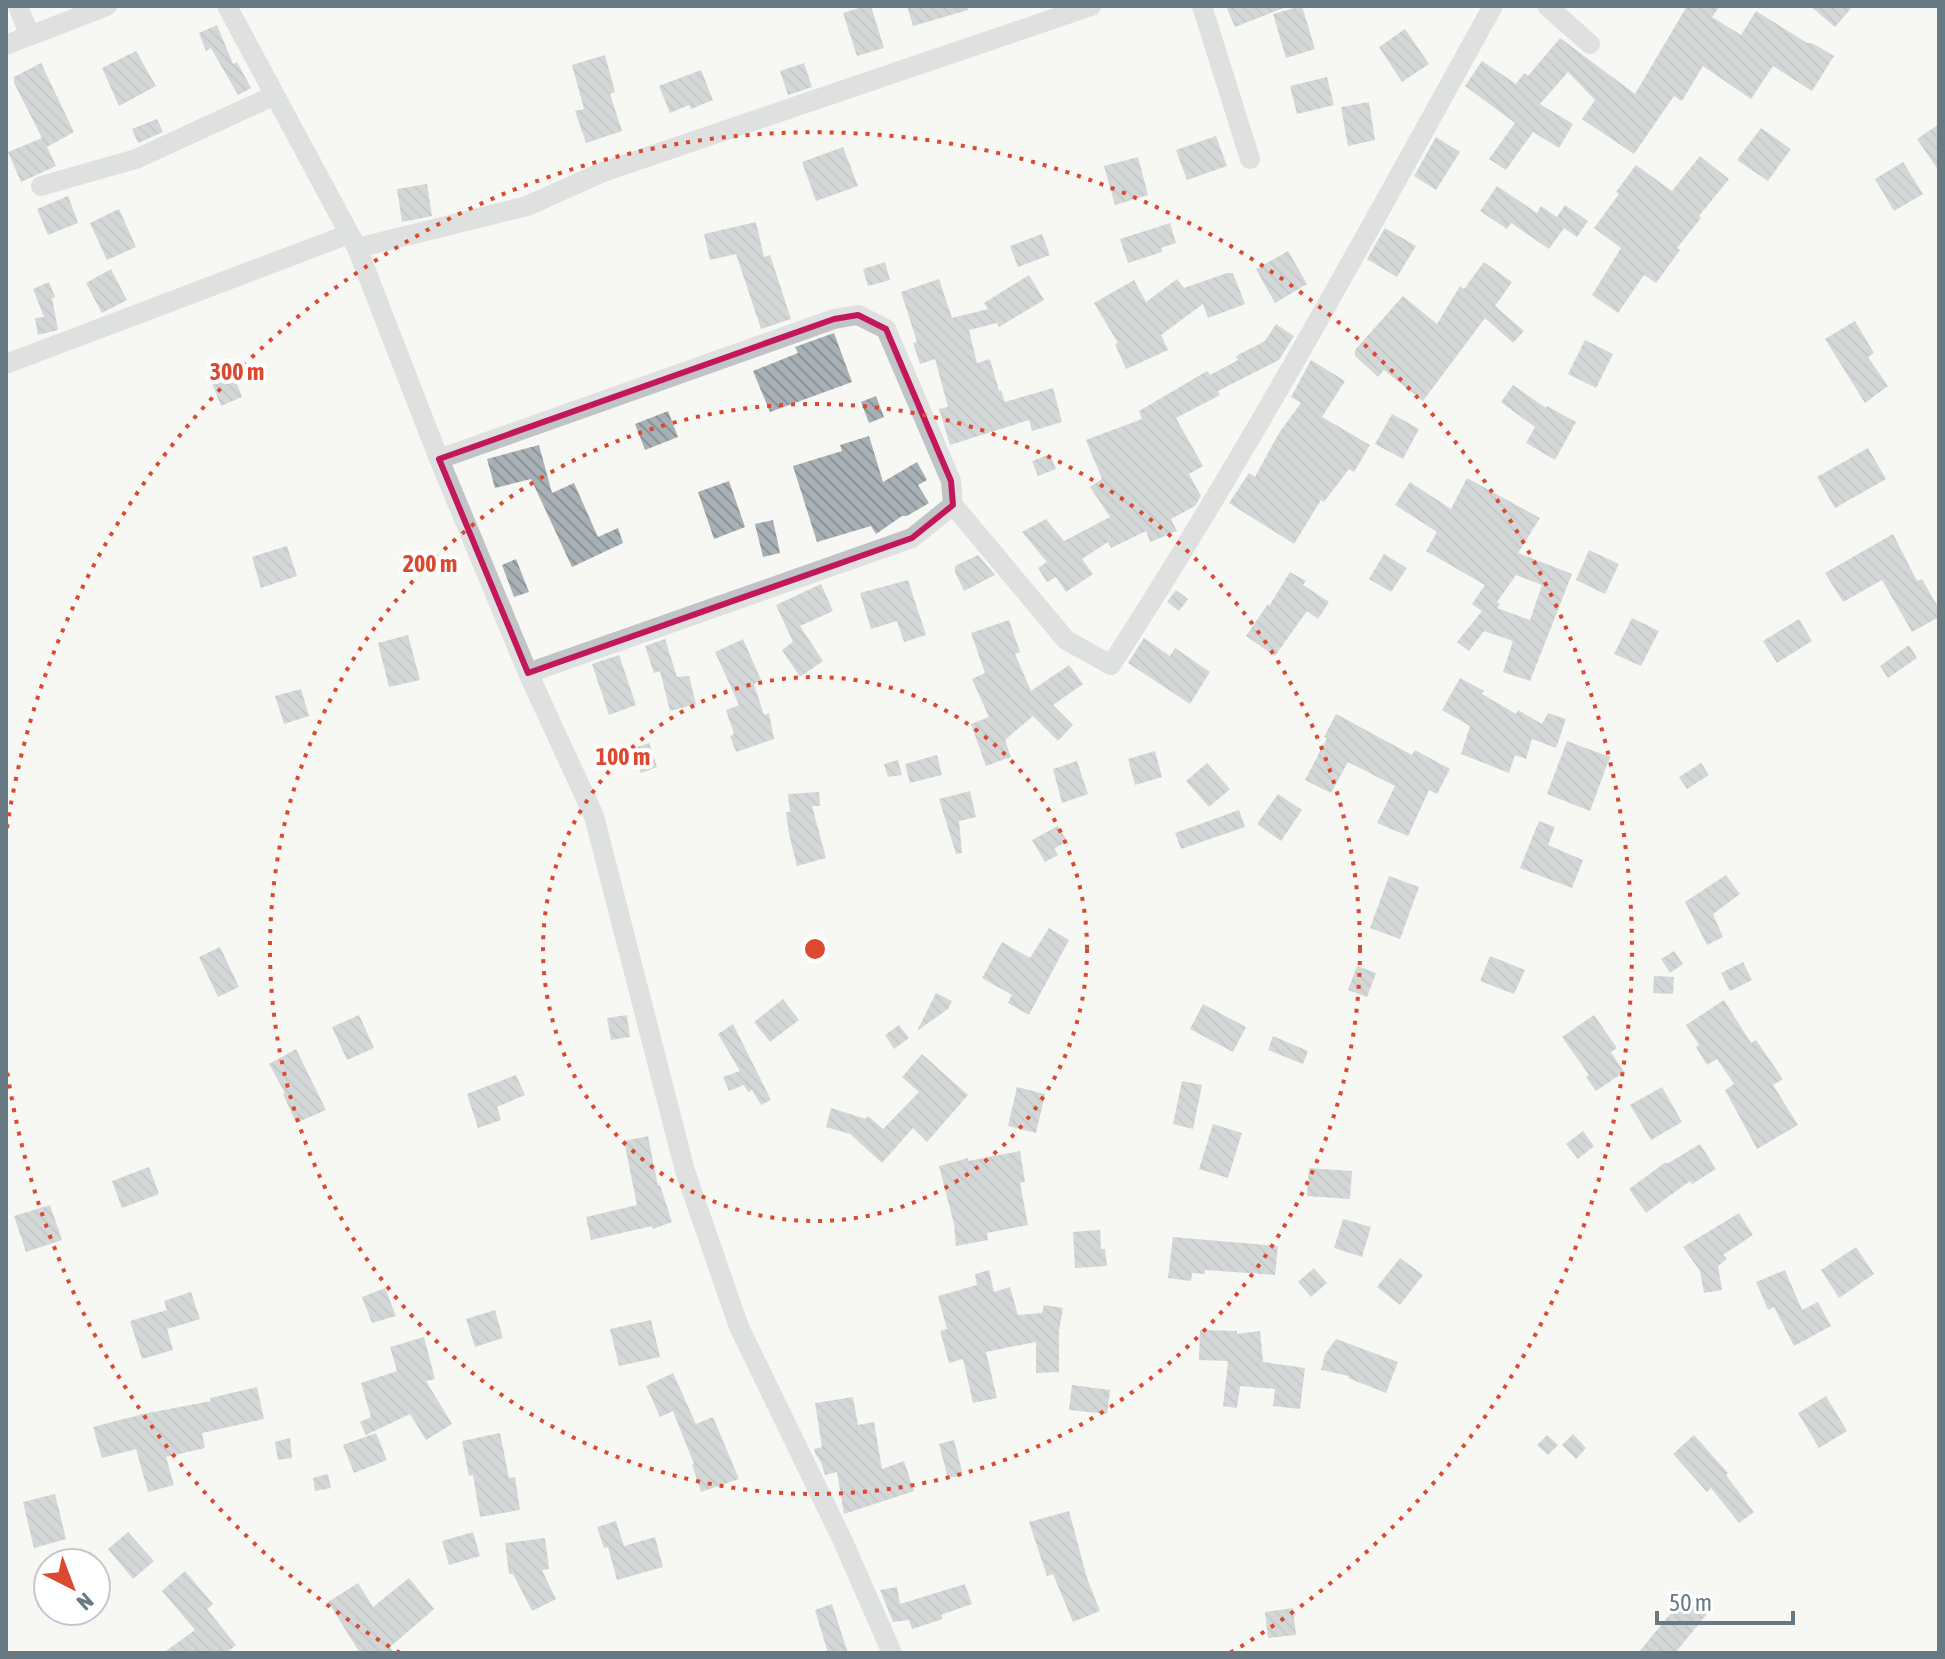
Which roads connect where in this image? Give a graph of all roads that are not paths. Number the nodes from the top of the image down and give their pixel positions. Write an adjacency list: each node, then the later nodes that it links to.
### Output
1 (18, 6): 8 (street)
2 (107, 6): 8 (street)
3 (227, 6): 11 (street)
4 (1091, 6): 14 (street)
5 (1202, 6): 12 (street)
6 (1493, 6): 17 (street)
7 (1547, 6): 9 (street)
8 (30, 36): 10 (street)
9 (1590, 44)
10 (6, 45)
11 (273, 96): 13 (street); 14 (street)
12 (1250, 159)
13 (41, 186)
14 (353, 241): 15 (street); 16 (street)
15 (6, 364)
16 (439, 459): 17 (street); 18 (street)
17 (953, 505): 18 (street)
18 (528, 673): 19 (street)
19 (892, 1653)

